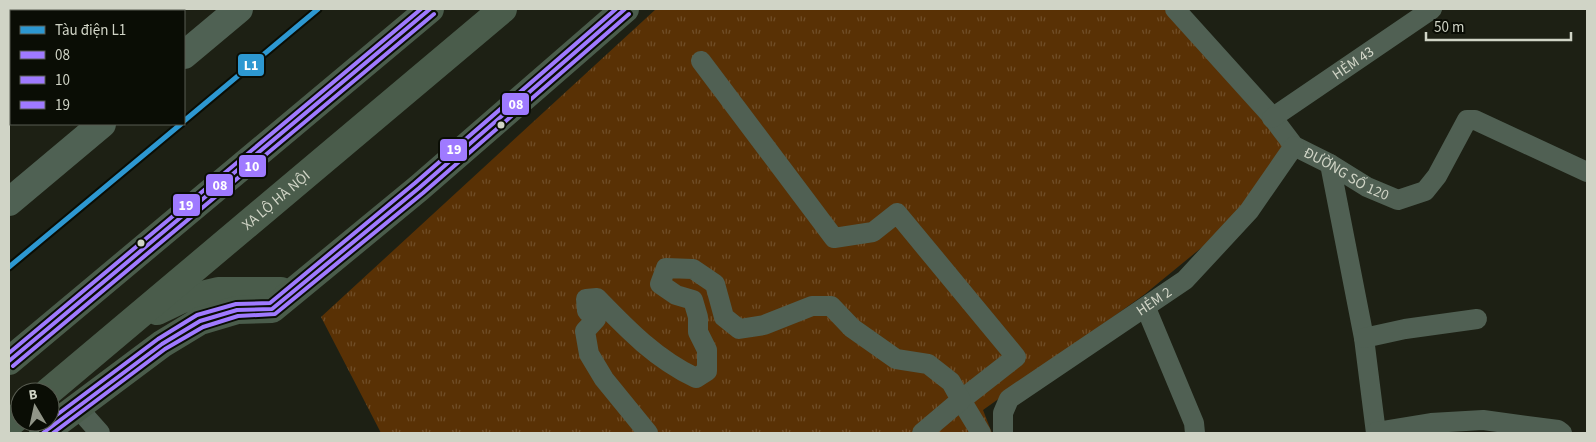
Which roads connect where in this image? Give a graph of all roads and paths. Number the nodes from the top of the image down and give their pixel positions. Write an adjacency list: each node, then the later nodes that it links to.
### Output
1 (239, 9): 7 (main road)
2 (430, 9): 20 (highway)
3 (503, 9): 18 (highway, XA LỘ HÀ NỘI)
4 (624, 9): 15 (highway)
5 (1176, 9): 9 (street, ĐƯỜNG SỐ 120)
6 (1432, 9): 9 (street, HẺM 43)
7 (185, 54)
8 (701, 61): 23 (street)
9 (1272, 118): 11 (street, ĐƯỜNG SỐ 120)
10 (101, 125): 14 (main road)
11 (1294, 146): 12 (street, ĐƯỜNG SỐ 120); 16 (street, HẺM 2)
12 (1330, 164): 13 (street, ĐƯỜNG SỐ 120); 19 (street)
13 (1587, 172)
14 (16, 197)
15 (294, 291): 18 (highway); 24 (highway)
16 (1146, 308): 30 (street, HẺM 2); 31 (street)
17 (1477, 319): 19 (street)
18 (134, 322): 21 (highway, XA LỘ HÀ NỘI)
19 (1364, 338): 32 (street)
20 (9, 361)
21 (59, 382)
22 (60, 393): 24 (highway)
23 (961, 400): 27 (street); 28 (street); 29 (street)
24 (76, 406): 25 (highway); 26 (street)
25 (43, 433)
26 (100, 433)
27 (648, 433)
28 (922, 433)
29 (981, 433)
30 (1003, 433)
31 (1195, 433)
32 (1376, 433): 33 (street)
33 (1562, 433)

